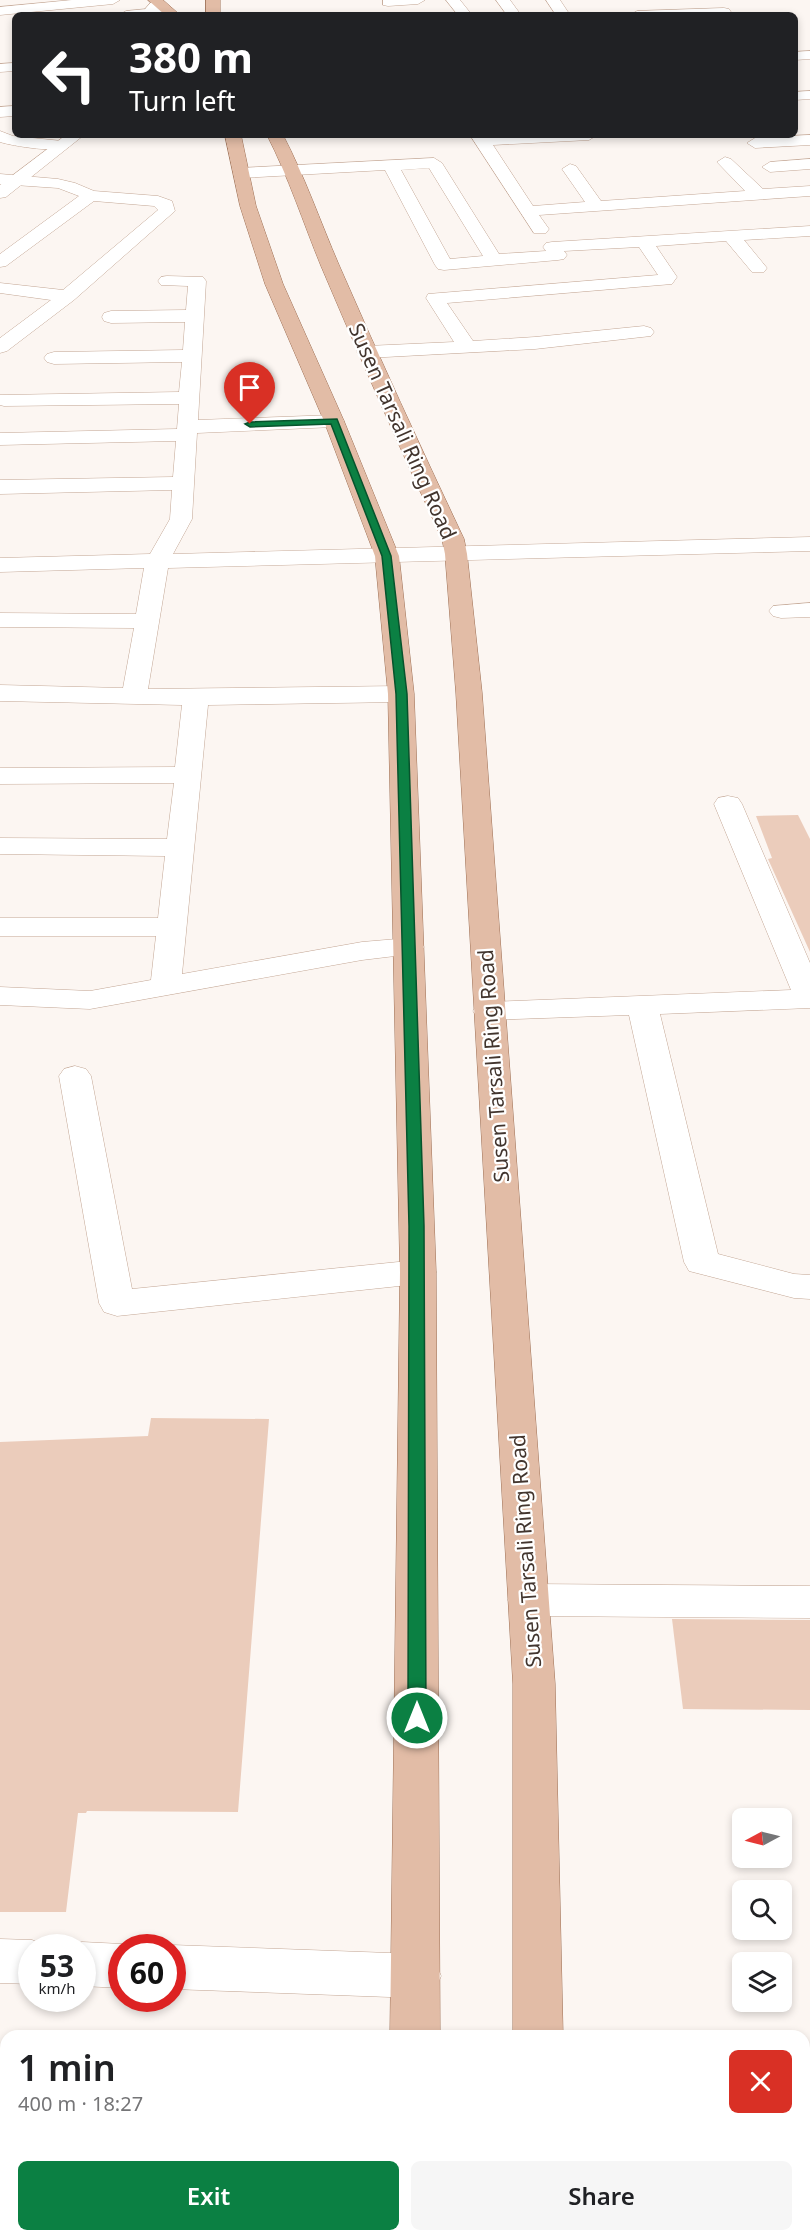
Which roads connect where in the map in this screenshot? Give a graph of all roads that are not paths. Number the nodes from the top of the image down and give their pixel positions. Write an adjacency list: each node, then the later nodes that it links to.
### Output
1 (113, 0): 6 (street)
2 (418, 0): 4 (street)
3 (453, 0): 8 (street)
4 (387, 1)
5 (158, 9): 7 (street)
6 (0, 11)
7 (142, 12)
8 (463, 12)
9 (635, 12): 10 (street)
10 (724, 12)
11 (0, 136): 16 (street)
12 (72, 138): 19 (street)
13 (234, 138): 28 (main road)
14 (277, 138): 26 (main road, Susen Tarsali Ring Road)
15 (480, 138): 34 (street)
16 (39, 139): 19 (street); 20 (street)
17 (810, 140): 18 (street)
18 (755, 143)
19 (62, 146): 27 (street)
20 (17, 155)
21 (725, 162): 31 (street)
22 (810, 164): 24 (street)
23 (390, 165): 26 (street); 39 (street); 39 (street)
24 (770, 167)
25 (570, 169): 33 (street)
26 (294, 171): 28 (street); 52 (main road, Susen Tarsali Ring Road)
27 (4, 172): 30 (street); 32 (street)
28 (241, 173): 57 (main road)
29 (810, 192): 31 (street)
30 (0, 193)
31 (759, 195): 33 (street)
32 (90, 196): 40 (street); 45 (street)
33 (596, 206): 34 (street)
34 (528, 211): 38 (street)
35 (810, 231): 36 (street)
36 (730, 235): 37 (street); 41 (street)
37 (643, 240): 38 (street); 43 (street)
38 (555, 251): 39 (street); 43 (street)
39 (494, 260)
40 (0, 262)
41 (758, 268)
42 (167, 281): 47 (street)
43 (587, 286): 46 (street); 50 (street)
44 (0, 288): 45 (street)
45 (67, 296): 51 (street)
46 (605, 300)
47 (195, 316): 48 (street); 53 (street)
48 (111, 317)
49 (630, 319): 50 (street)
50 (467, 346): 52 (street)
51 (0, 347)
52 (367, 352): 65 (main road, Susen Tarsali Ring Road)
53 (192, 356): 54 (street); 55 (street)
54 (54, 358)
55 (189, 398): 56 (street); 58 (street)
56 (4, 400)
57 (334, 421): 58 (street); 66 (main road)
58 (186, 431): 59 (street); 60 (street)
59 (0, 439)
60 (183, 483): 61 (street); 67 (street)
61 (0, 487)
62 (810, 530): 65 (street)
63 (810, 544): 65 (street)
64 (0, 547): 67 (street)
65 (454, 547): 66 (street); 89 (main road, Susen Tarsali Ring Road)
66 (384, 548): 67 (street); 74 (main road)
67 (162, 553): 68 (street); 72 (street)
68 (0, 565)
69 (810, 610): 70 (street)
70 (781, 611)
71 (0, 620): 72 (street)
72 (147, 621): 75 (street)
73 (0, 693): 75 (street)
74 (401, 694): 76 (street); 84 (main road)
75 (135, 696): 76 (street)
76 (196, 698): 77 (street)
77 (188, 775): 78 (street); 81 (street)
78 (0, 776)
79 (728, 804): 87 (street)
80 (0, 846): 81 (street)
81 (180, 848): 83 (street)
82 (0, 927): 83 (street)
83 (172, 927): 85 (street)
84 (409, 947): 85 (street); 91 (main road)
85 (165, 986): 86 (street)
86 (0, 996)
87 (810, 999): 88 (street)
88 (642, 1005): 89 (street); 92 (street)
89 (489, 1011): 93 (main road, Susen Tarsali Ring Road)
90 (75, 1076): 91 (street)
91 (418, 1272): 98 (main road)
92 (810, 1287)
93 (529, 1600): 94 (street); 100 (main road, Susen Tarsali Ring Road)
94 (810, 1602)
95 (0, 1961): 96 (street)
96 (18, 1962)
97 (186, 1968): 98 (street)
98 (417, 1976): 99 (main road)
99 (415, 2030)
100 (538, 2030)

